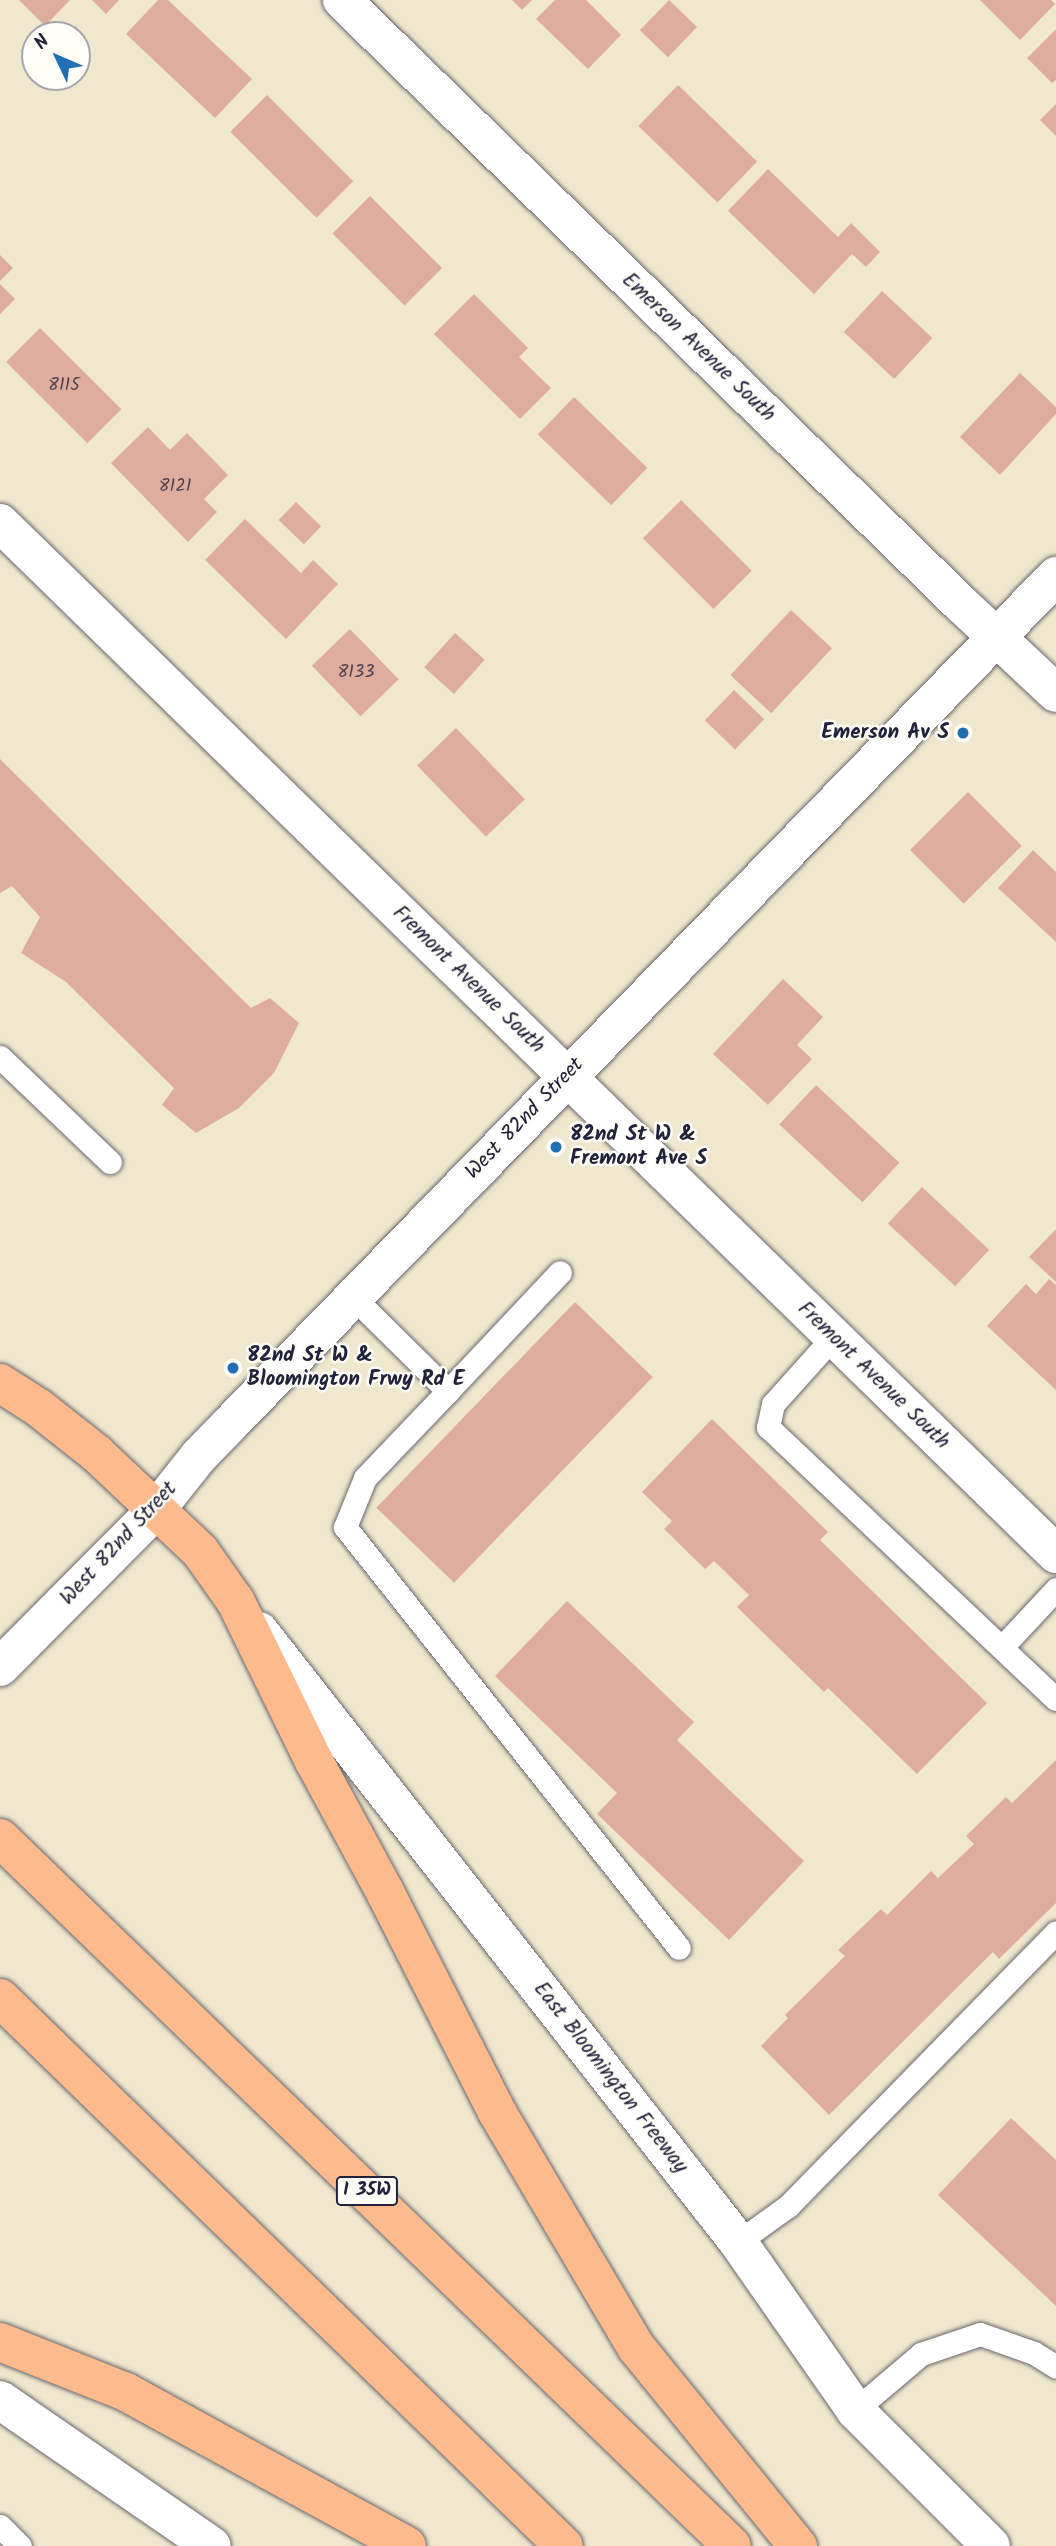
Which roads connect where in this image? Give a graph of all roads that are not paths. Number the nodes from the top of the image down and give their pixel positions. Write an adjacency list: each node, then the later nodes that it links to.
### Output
1 (342, 0): 4 (street, Emerson Avenue South)
2 (0, 523): 7 (street, Fremont Avenue South)
3 (1056, 576): 4 (street, West 82nd Street)
4 (997, 637): 5 (street, Emerson Avenue South); 7 (street, West 82nd Street)
5 (1056, 693)
6 (0, 1057): 8 (lane)
7 (567, 1077): 10 (street, West 82nd Street); 11 (street, Fremont Avenue South)
8 (110, 1162)
9 (560, 1272): 13 (lane)
10 (353, 1297): 13 (lane); 14 (street, West 82nd Street)
11 (833, 1337): 15 (street, Fremont Avenue South); 18 (lane)
12 (0, 1383): 14 (highway)
13 (448, 1391): 23 (lane)
14 (156, 1510): 17 (highway); 19 (street, West 82nd Street)
15 (1056, 1554)
16 (1056, 1589): 18 (lane)
17 (236, 1602): 25 (street, East Bloomington Freeway); 36 (highway)
18 (1002, 1647): 20 (lane)
19 (0, 1667)
20 (1056, 1699)
21 (0, 1838): 35 (highway, I 35W)
22 (1056, 1932): 25 (lane)
23 (680, 1948)
24 (0, 1998): 34 (highway)
25 (738, 2242): 29 (street, East Bloomington Freeway)
26 (0, 2342): 33 (highway)
27 (1056, 2367): 29 (lane)
28 (0, 2400): 32 (street)
29 (855, 2410): 37 (street, East Bloomington Freeway)
30 (0, 2526): 31 (lane)
31 (20, 2546)
32 (212, 2546)
33 (407, 2546)
34 (564, 2546)
35 (732, 2546)
36 (798, 2546)
37 (991, 2546)

